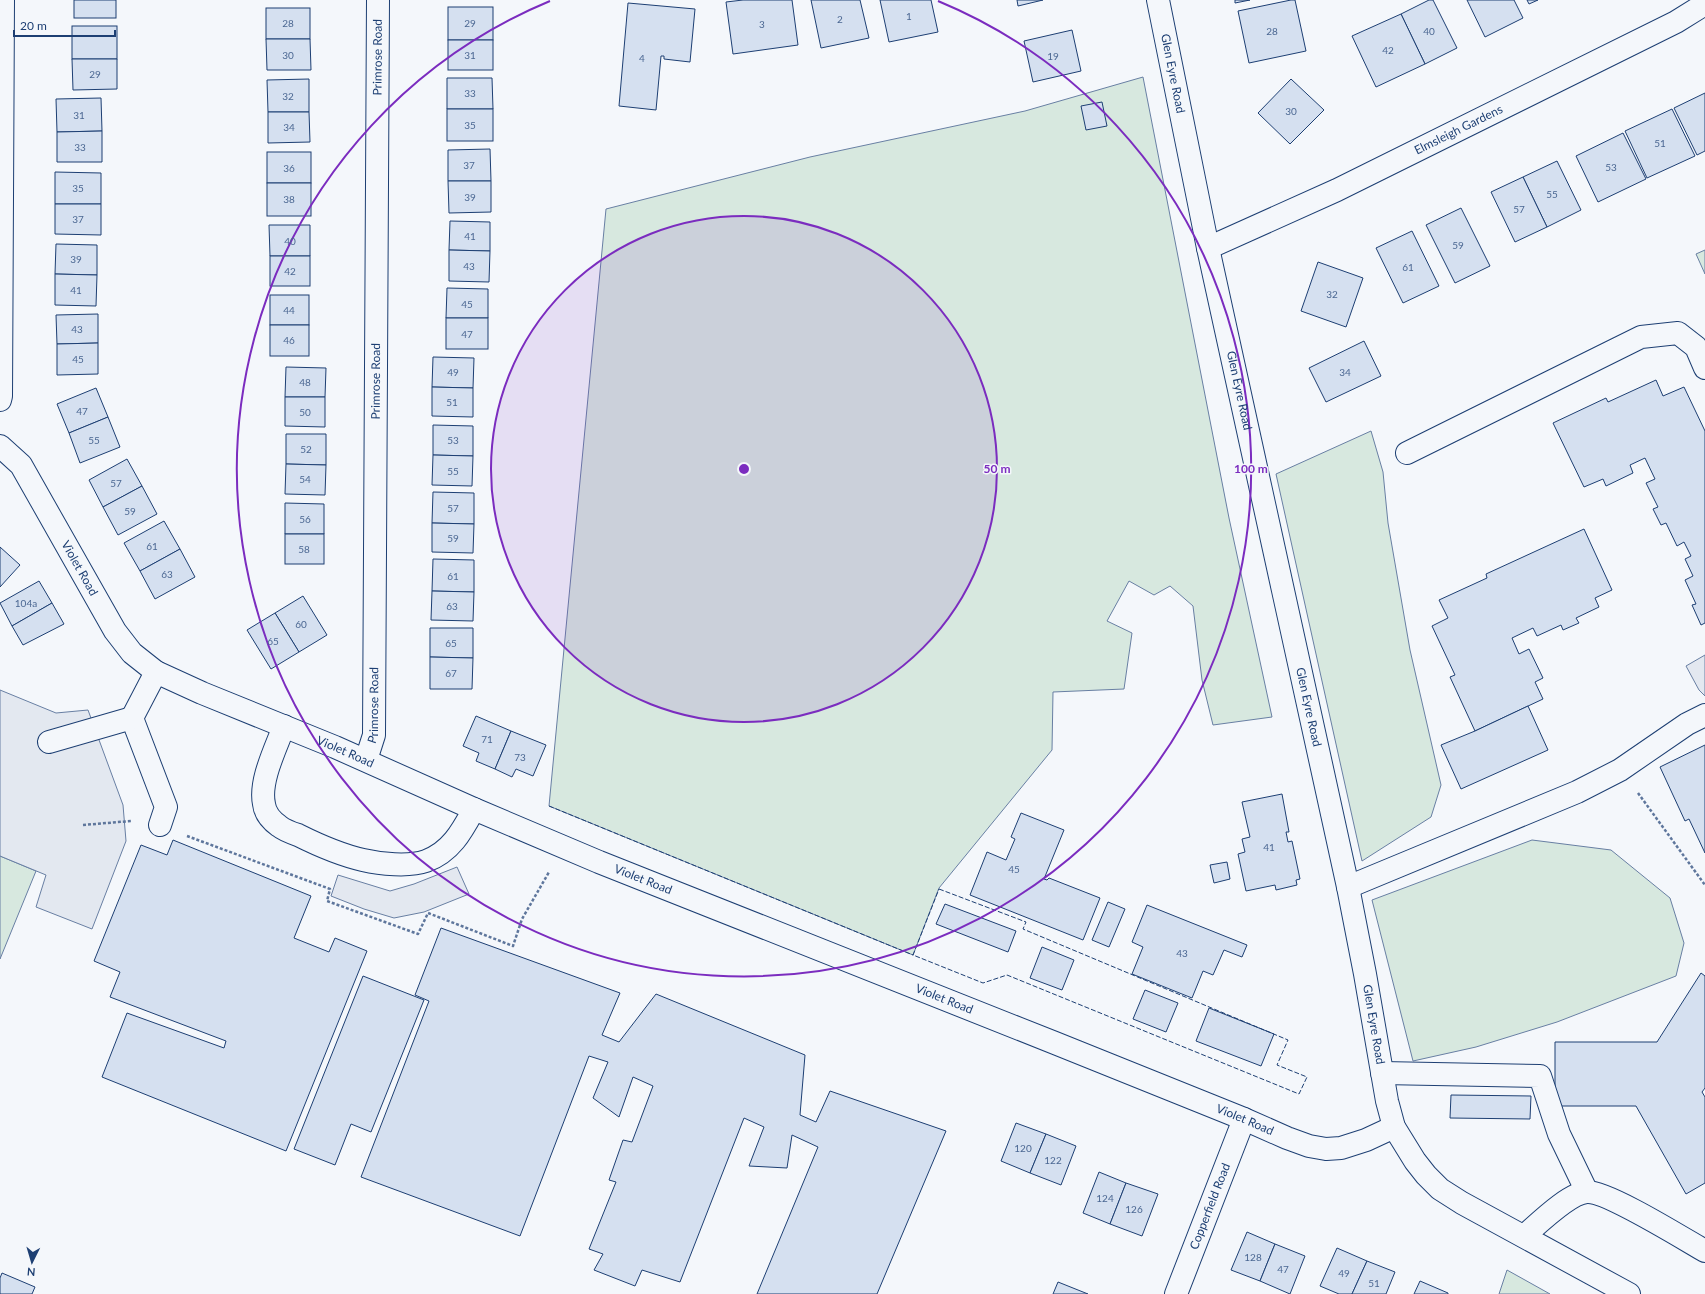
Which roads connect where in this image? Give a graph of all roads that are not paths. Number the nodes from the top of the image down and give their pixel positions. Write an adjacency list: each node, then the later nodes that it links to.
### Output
1 (3, 0): 7 (street)
2 (378, 0): 15 (street, Primrose Road)
3 (1158, 0): 5 (street, Glen Eyre Road)
4 (1705, 4): 5 (street, Elmsleigh Gardens)
5 (1208, 248): 18 (street, Glen Eyre Road)
6 (1705, 368): 9 (street)
7 (0, 400)
8 (0, 446): 10 (street, Violet Road)
9 (1408, 453)
10 (156, 672): 12 (street); 13 (street, Violet Road)
11 (1705, 714): 18 (street)
12 (132, 718): 14 (street); 17 (street)
13 (284, 726): 15 (street, Violet Road); 16 (street)
14 (49, 742)
15 (366, 760): 16 (street, Violet Road)
16 (474, 809): 20 (street, Violet Road)
17 (160, 825)
18 (1348, 888): 19 (street, Glen Eyre Road)
19 (1382, 1073): 21 (street, Glen Eyre Road); 22 (street)
20 (1244, 1119): 21 (street, Violet Road); 25 (street, Copperfield Road)
21 (1394, 1127): 23 (street, Glen Eyre Road)
22 (1587, 1192): 23 (street); 24 (street)
23 (1524, 1236): 26 (street, Glen Eyre Road)
24 (1705, 1251)
25 (1176, 1294)
26 (1629, 1294)

